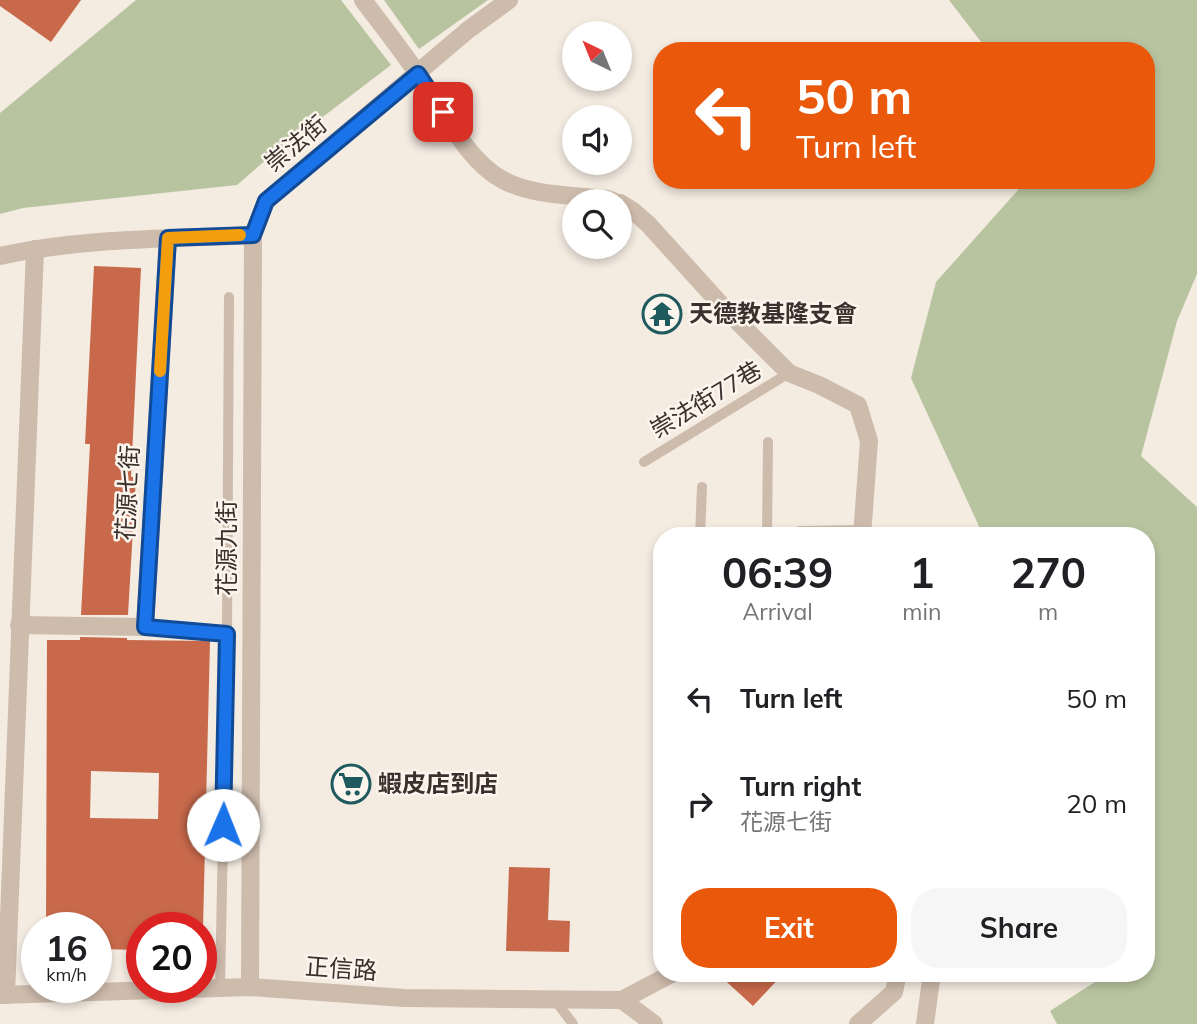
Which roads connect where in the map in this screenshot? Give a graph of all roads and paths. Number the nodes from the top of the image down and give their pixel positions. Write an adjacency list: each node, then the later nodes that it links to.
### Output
1 (363, 0): 3 (street)
2 (509, 0): 3 (street, 崇法街)
3 (418, 74): 4 (street); 6 (street, 崇法街)
4 (562, 194)
5 (632, 210): 11 (street)
6 (253, 235): 7 (street); 24 (street, 花源九街)
7 (168, 238): 8 (street); 19 (street, 花源七街)
8 (35, 248): 9 (street); 18 (street)
9 (0, 257)
10 (229, 296): 20 (lane, 花源九街)
11 (789, 373): 13 (lane, 崇法街77巷); 17 (street)
12 (768, 442): 16 (lane)
13 (644, 462)
14 (702, 487): 15 (lane)
15 (700, 527)
16 (767, 527)
17 (863, 527)
18 (19, 625): 19 (street); 26 (street)
19 (145, 627): 20 (lane)
20 (227, 634): 25 (lane, 花源九街)
21 (656, 982): 28 (street, 正信路)
22 (896, 982): 31 (street)
23 (931, 982): 32 (street)
24 (250, 987): 25 (street, 正信路); 27 (street, 正信路)
25 (220, 989): 26 (street, 正信路)
26 (3, 995)
27 (555, 1000): 28 (street, 正信路); 29 (lane)
28 (622, 1000): 30 (street)
29 (573, 1024)
30 (653, 1024)
31 (858, 1024)
32 (925, 1024)

